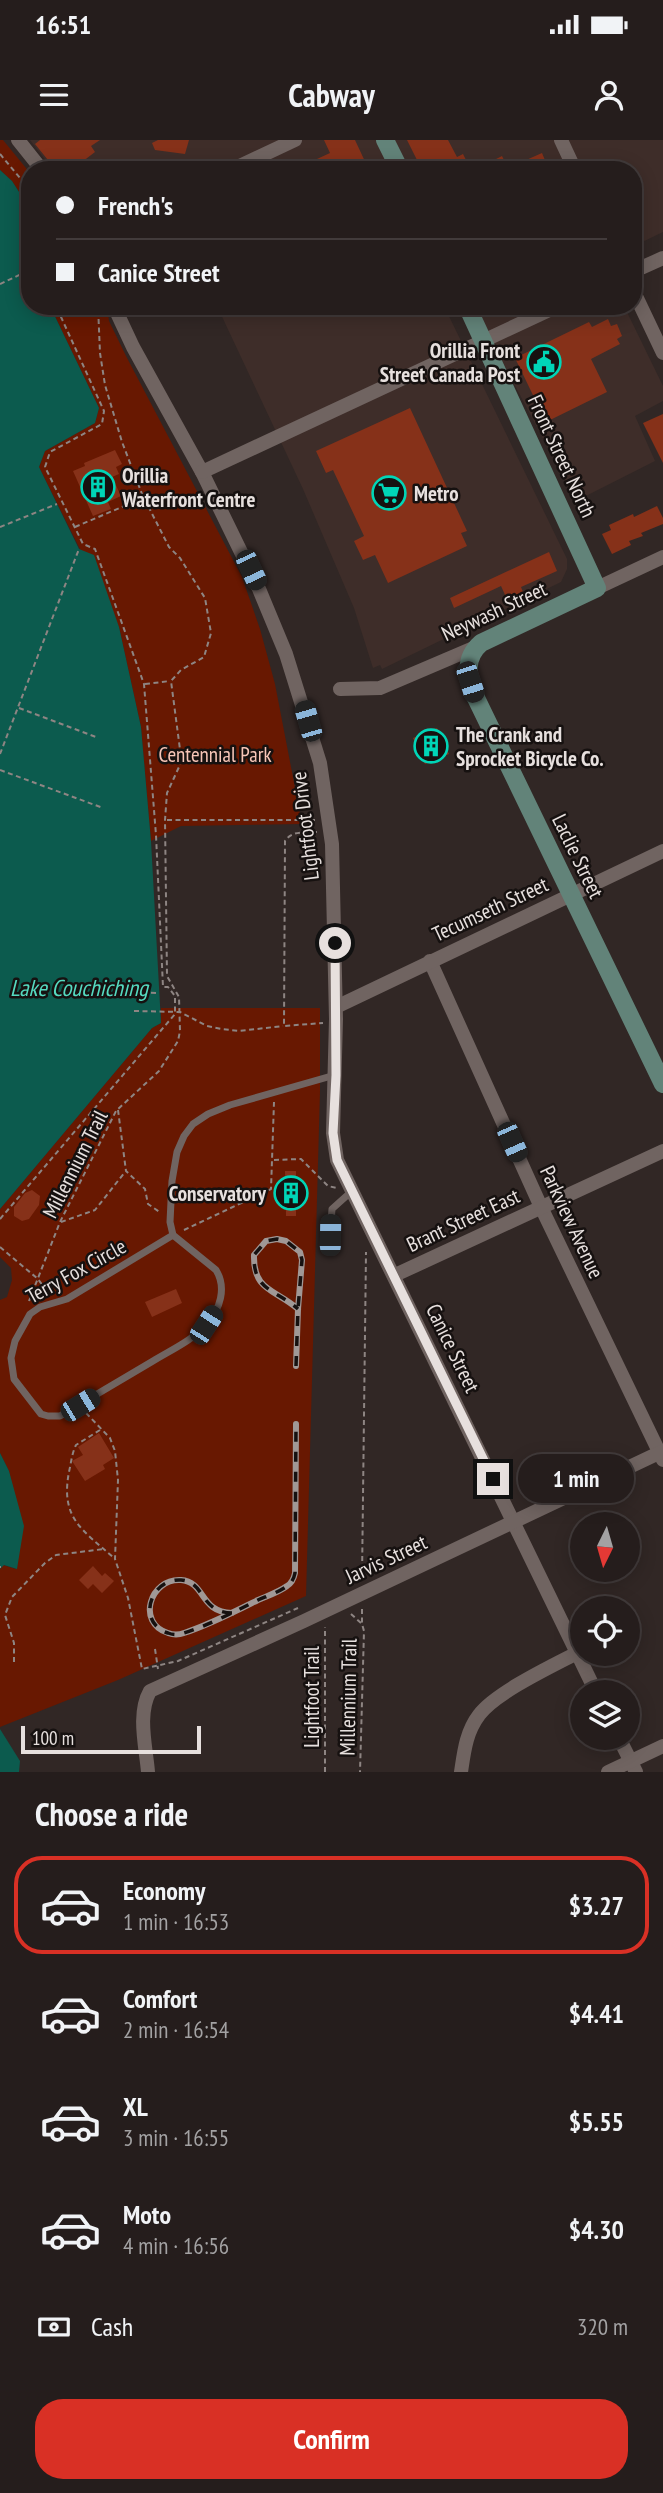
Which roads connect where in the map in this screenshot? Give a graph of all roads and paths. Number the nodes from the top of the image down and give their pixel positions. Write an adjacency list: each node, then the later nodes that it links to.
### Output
1 (18, 140): 6 (street)
2 (295, 140): 7 (street)
3 (385, 140): 8 (main road)
4 (561, 140): 9 (street)
5 (0, 153): 10 (path)
6 (35, 161)
7 (250, 161)
8 (396, 161)
9 (571, 161)
10 (21, 179)
11 (663, 258): 12 (street)
12 (642, 267)
13 (21, 274): 14 (path)
14 (0, 284)
15 (642, 309): 22 (street)
16 (60, 315): 27 (path)
17 (98, 315): 24 (path)
18 (118, 315): 23 (street, Lightfoot Drive)
19 (471, 315): 21 (main road, Front Street North)
20 (539, 315): 21 (street)
21 (484, 341): 23 (street); 30 (main road, Front Street North)
22 (663, 353)
23 (202, 472): 48 (street, Lightfoot Drive)
24 (144, 497): 27 (path); 32 (path)
25 (57, 504): 26 (path)
26 (0, 527)
27 (75, 527): 33 (path)
28 (79, 549): 35 (path)
29 (663, 557): 30 (street, Neywash Street)
30 (597, 588): 31 (main road, Neywash Street)
31 (476, 647): 34 (street, Neywash Street); 44 (main road, Laclie Street)
32 (172, 681): 33 (path); 40 (path, Millennium Trail)
33 (144, 684): 50 (path)
34 (340, 689)
35 (18, 708): 36 (path); 37 (path)
36 (96, 737)
37 (0, 754)
38 (0, 770): 39 (path)
39 (103, 808)
40 (166, 820): 41 (path); 51 (path, Millennium Trail)
41 (320, 820)
42 (321, 831): 53 (path)
43 (663, 851): 44 (street, Tecumseth Street)
44 (571, 894): 45 (street, Tecumseth Street); 55 (main road, Laclie Street)
45 (430, 961): 48 (street, Tecumseth Street); 62 (street, Parkview Avenue)
46 (134, 992): 47 (path)
47 (159, 993)
48 (336, 1007): 54 (street, Canice Street)
49 (135, 1011): 50 (path)
50 (175, 1012): 51 (path); 64 (path)
51 (180, 1012): 53 (path); 57 (path, Millennium Trail)
52 (328, 1022): 53 (path)
53 (284, 1026)
54 (336, 1075): 56 (lane); 61 (street, Canice Street)
55 (663, 1084)
56 (274, 1091): 59 (path); 63 (lane)
57 (118, 1110): 60 (path); 65 (path, Millennium Trail)
58 (663, 1151): 62 (street, Brant Street East)
59 (272, 1160): 61 (path); 66 (path)
60 (126, 1171): 63 (path); 65 (path)
61 (344, 1187): 67 (lane); 70 (street, Canice Street)
62 (541, 1208): 70 (street, Brant Street East); 76 (street, Parkview Avenue)
63 (169, 1217): 66 (lane)
64 (0, 1219)
65 (60, 1223): 71 (path, Millennium Trail)
66 (173, 1235): 73 (lane, Terry Fox Circle); 73 (lane, Terry Fox Circle)
67 (330, 1235)
68 (367, 1242): 80 (path)
69 (0, 1247): 71 (path)
70 (395, 1275): 77 (street, Canice Street)
71 (38, 1279): 72 (path, Millennium Trail); 73 (path)
72 (28, 1303)
73 (55, 1303)
74 (86, 1413): 75 (path)
75 (102, 1429): 78 (path); 79 (path)
76 (662, 1454): 77 (street, Jarvis Street)
77 (513, 1521): 80 (street, Jarvis Street); 85 (street, Canice Street)
78 (104, 1549): 79 (path); 88 (path)
79 (115, 1559): 89 (path)
80 (362, 1593): 82 (street, Jarvis Street); 84 (path)
81 (344, 1613): 84 (path, Millennium Trail)
82 (304, 1621): 89 (path); 93 (street, Jarvis Street)
83 (325, 1622): 94 (path, Lightfoot Trail)
84 (362, 1624): 95 (path, Millennium Trail)
85 (570, 1639)
86 (155, 1649): 89 (path)
87 (570, 1657): 96 (street)
88 (15, 1662)
89 (157, 1667)
90 (663, 1746): 92 (street)
91 (625, 1750): 92 (street)
92 (633, 1767): 97 (street)
93 (148, 1772)
94 (325, 1772)
95 (360, 1772)
96 (461, 1772)
97 (608, 1772)

